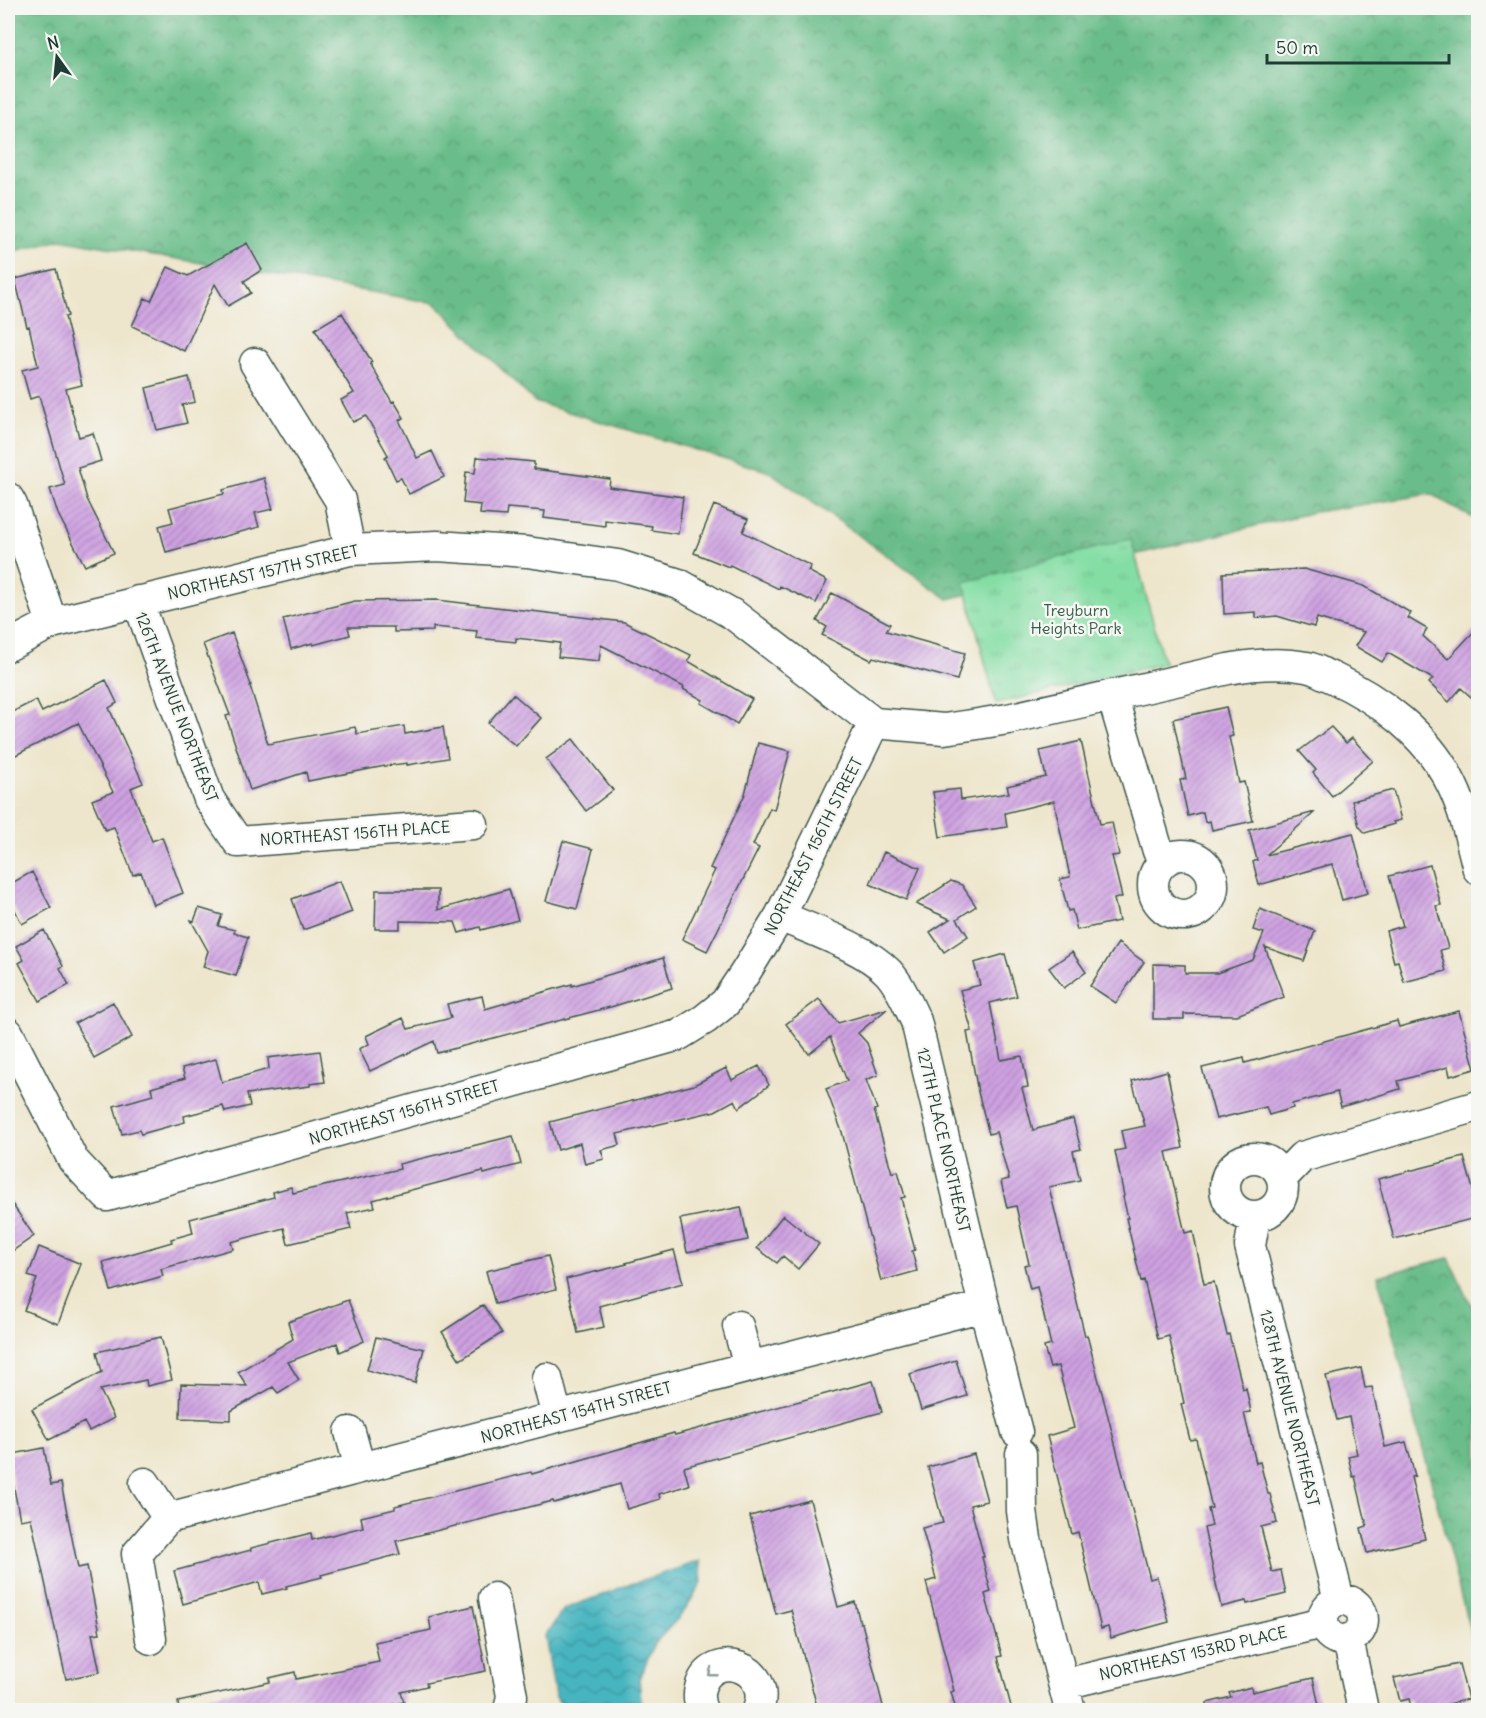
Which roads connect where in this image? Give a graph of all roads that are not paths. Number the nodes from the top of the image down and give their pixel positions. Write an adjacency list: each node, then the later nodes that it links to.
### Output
1 (255, 363): 3 (street)
2 (8, 498): 5 (street)
3 (350, 549): 4 (street, NORTHEAST 157TH STREET); 8 (street, NORTHEAST 157TH STREET)
4 (138, 601): 5 (street, NORTHEAST 157TH STREET); 11 (street, 126TH AVENUE NORTHEAST)
5 (52, 623): 6 (street, NORTHEAST 157TH STREET)
6 (8, 646)
7 (1112, 695): 8 (street); 9 (street); 13 (street)
8 (874, 723): 14 (street, NORTHEAST 156TH STREET)
9 (1467, 790): 12 (street)
10 (473, 824): 11 (street, NORTHEAST 156TH PLACE)
11 (238, 842)
12 (1477, 856)
13 (1166, 860)
14 (780, 916): 15 (street, NORTHEAST 156TH STREET); 19 (street, 127TH PLACE NORTHEAST)
15 (8, 1033)
16 (1479, 1106): 17 (street)
17 (1282, 1178): 18 (street); 18 (street)
18 (1255, 1216): 29 (street, 128TH AVENUE NORTHEAST)
19 (984, 1306): 21 (street, NORTHEAST 154TH STREET); 31 (street, 127TH PLACE NORTHEAST)
20 (738, 1326): 21 (street)
21 (749, 1367): 23 (street, NORTHEAST 154TH STREET)
22 (547, 1378): 23 (street)
23 (557, 1417): 25 (street, NORTHEAST 154TH STREET)
24 (350, 1432): 25 (street)
25 (360, 1468): 27 (street, NORTHEAST 154TH STREET)
26 (145, 1483): 27 (street)
27 (168, 1518): 30 (street)
28 (494, 1598): 32 (street)
29 (1331, 1611): 31 (street, NORTHEAST 153RD PLACE); 35 (street)
30 (151, 1639)
31 (1067, 1697)
32 (509, 1710)
33 (702, 1710): 34 (street, one-way to 33)
34 (758, 1710)
35 (1363, 1710)

